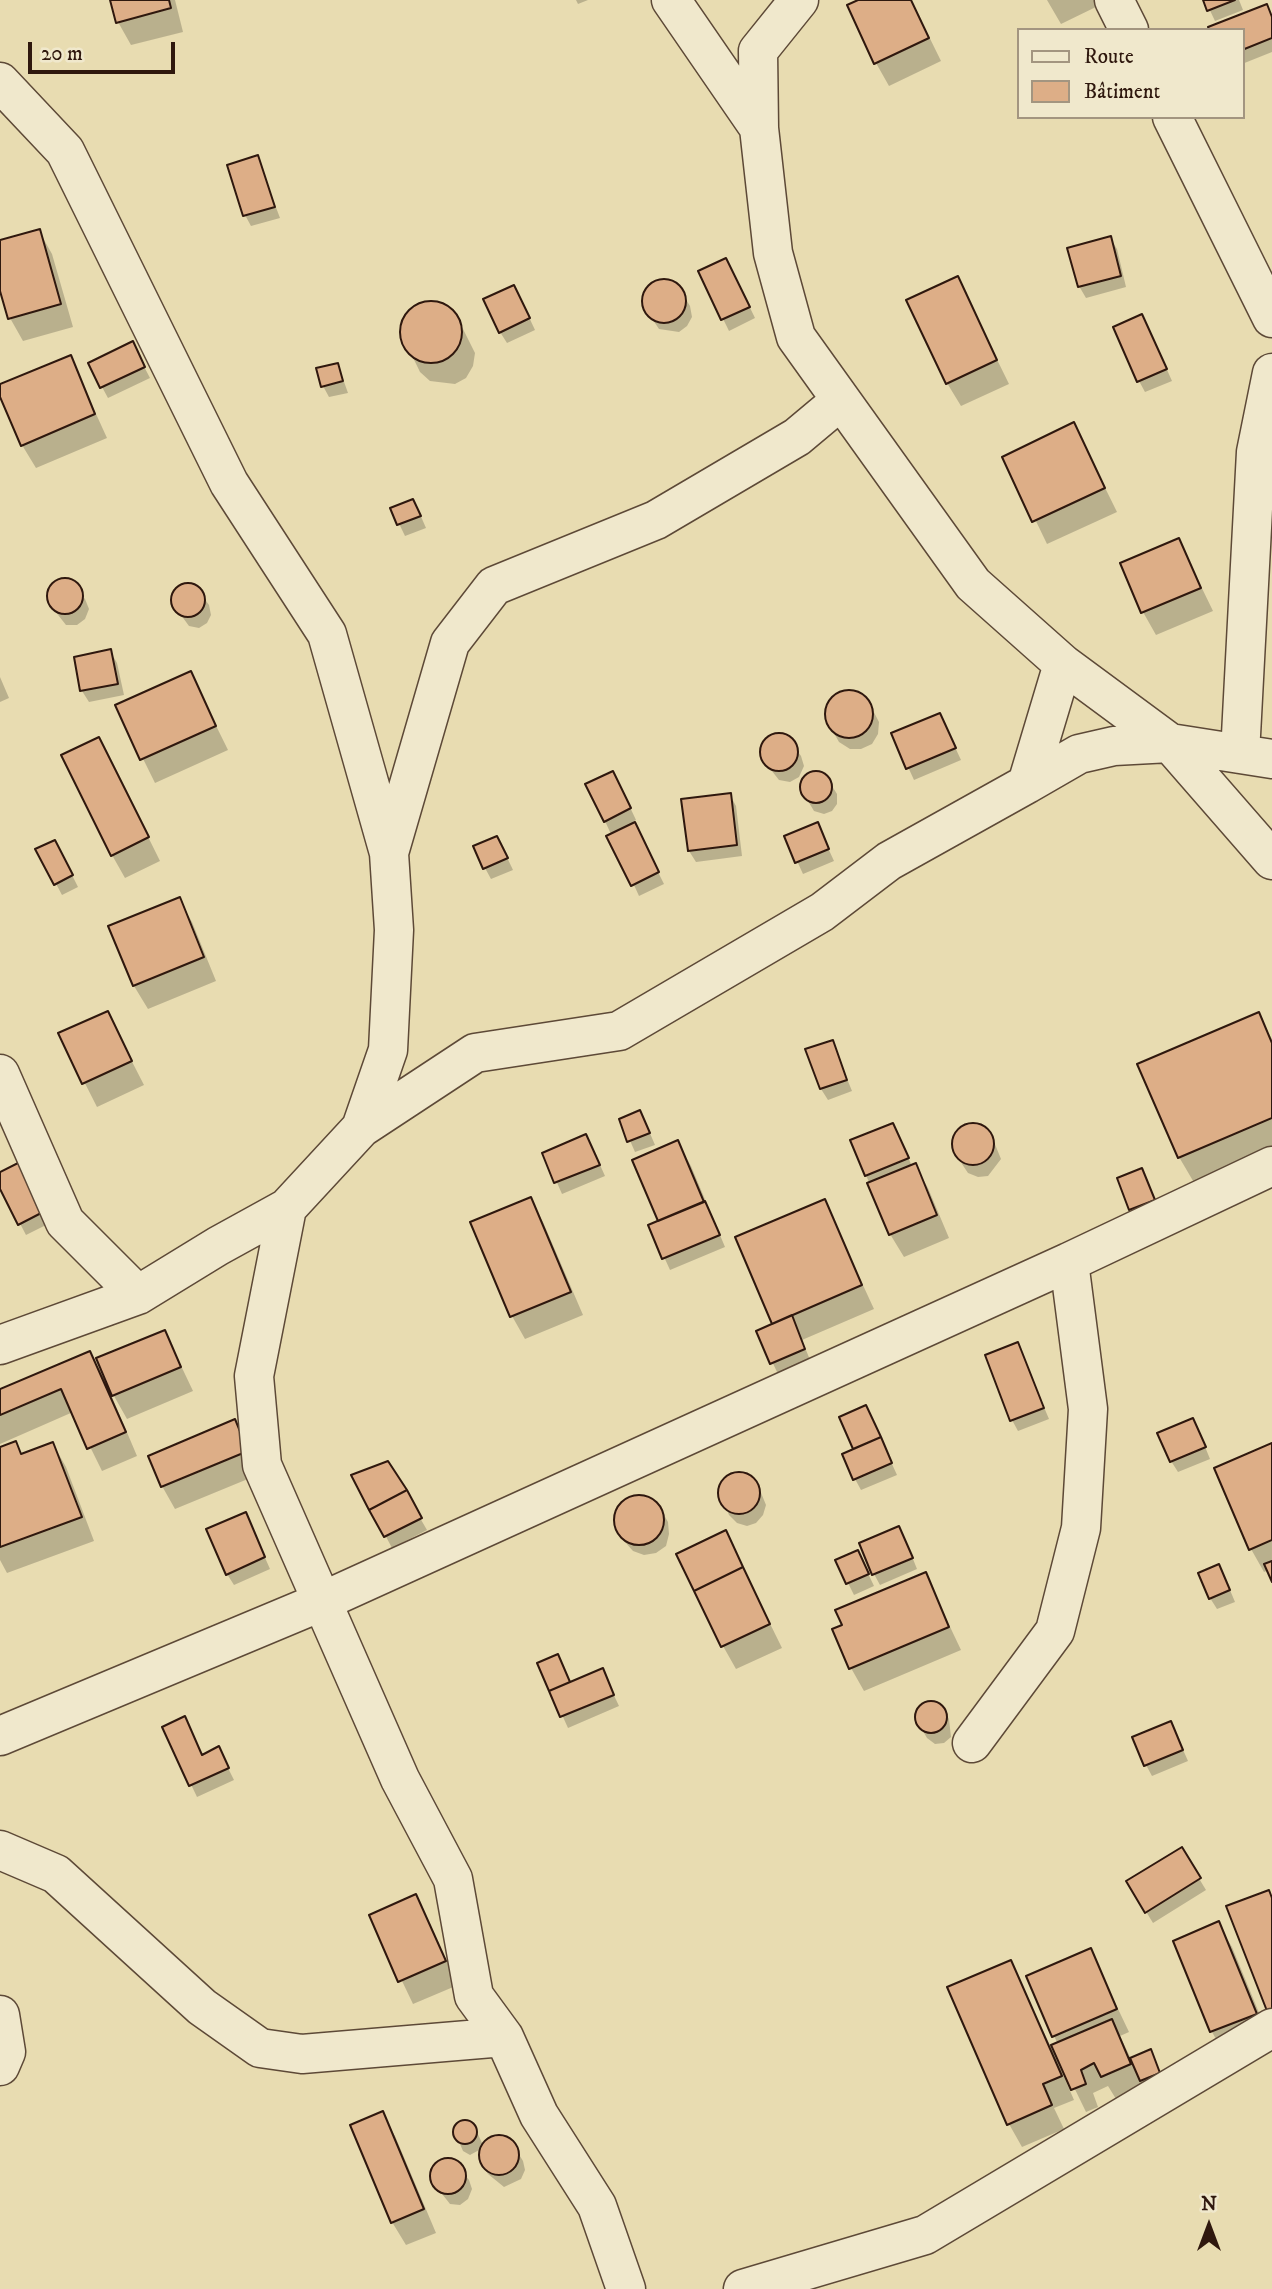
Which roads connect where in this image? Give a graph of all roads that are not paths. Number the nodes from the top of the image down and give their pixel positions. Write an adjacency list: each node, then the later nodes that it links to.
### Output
1 (671, 0): 7 (street)
2 (799, 0): 7 (street)
3 (1114, 0): 4 (street)
4 (1128, 28)
5 (0, 82): 15 (street)
6 (1173, 119): 8 (street)
7 (759, 128): 10 (street)
8 (1272, 318)
9 (1272, 373): 13 (street)
10 (840, 401): 11 (street); 15 (street)
11 (1063, 664): 12 (street); 14 (street)
12 (1170, 743): 13 (street); 14 (street); 16 (street)
13 (1256, 757)
14 (1027, 784): 18 (street)
15 (389, 853): 18 (street)
16 (1272, 858)
17 (0, 1074): 22 (street)
18 (361, 1128): 20 (street)
19 (1272, 1166): 21 (street)
20 (287, 1208): 22 (street); 24 (street)
21 (1069, 1262): 24 (street); 26 (street)
22 (138, 1295): 23 (street)
23 (0, 1345)
24 (323, 1601): 25 (street); 30 (street)
25 (0, 1736)
26 (972, 1743)
27 (0, 1850): 30 (street)
28 (0, 2015): 31 (street)
29 (1272, 2028): 33 (street)
30 (504, 2037): 32 (street)
31 (0, 2066)
32 (626, 2289)
33 (743, 2289)

